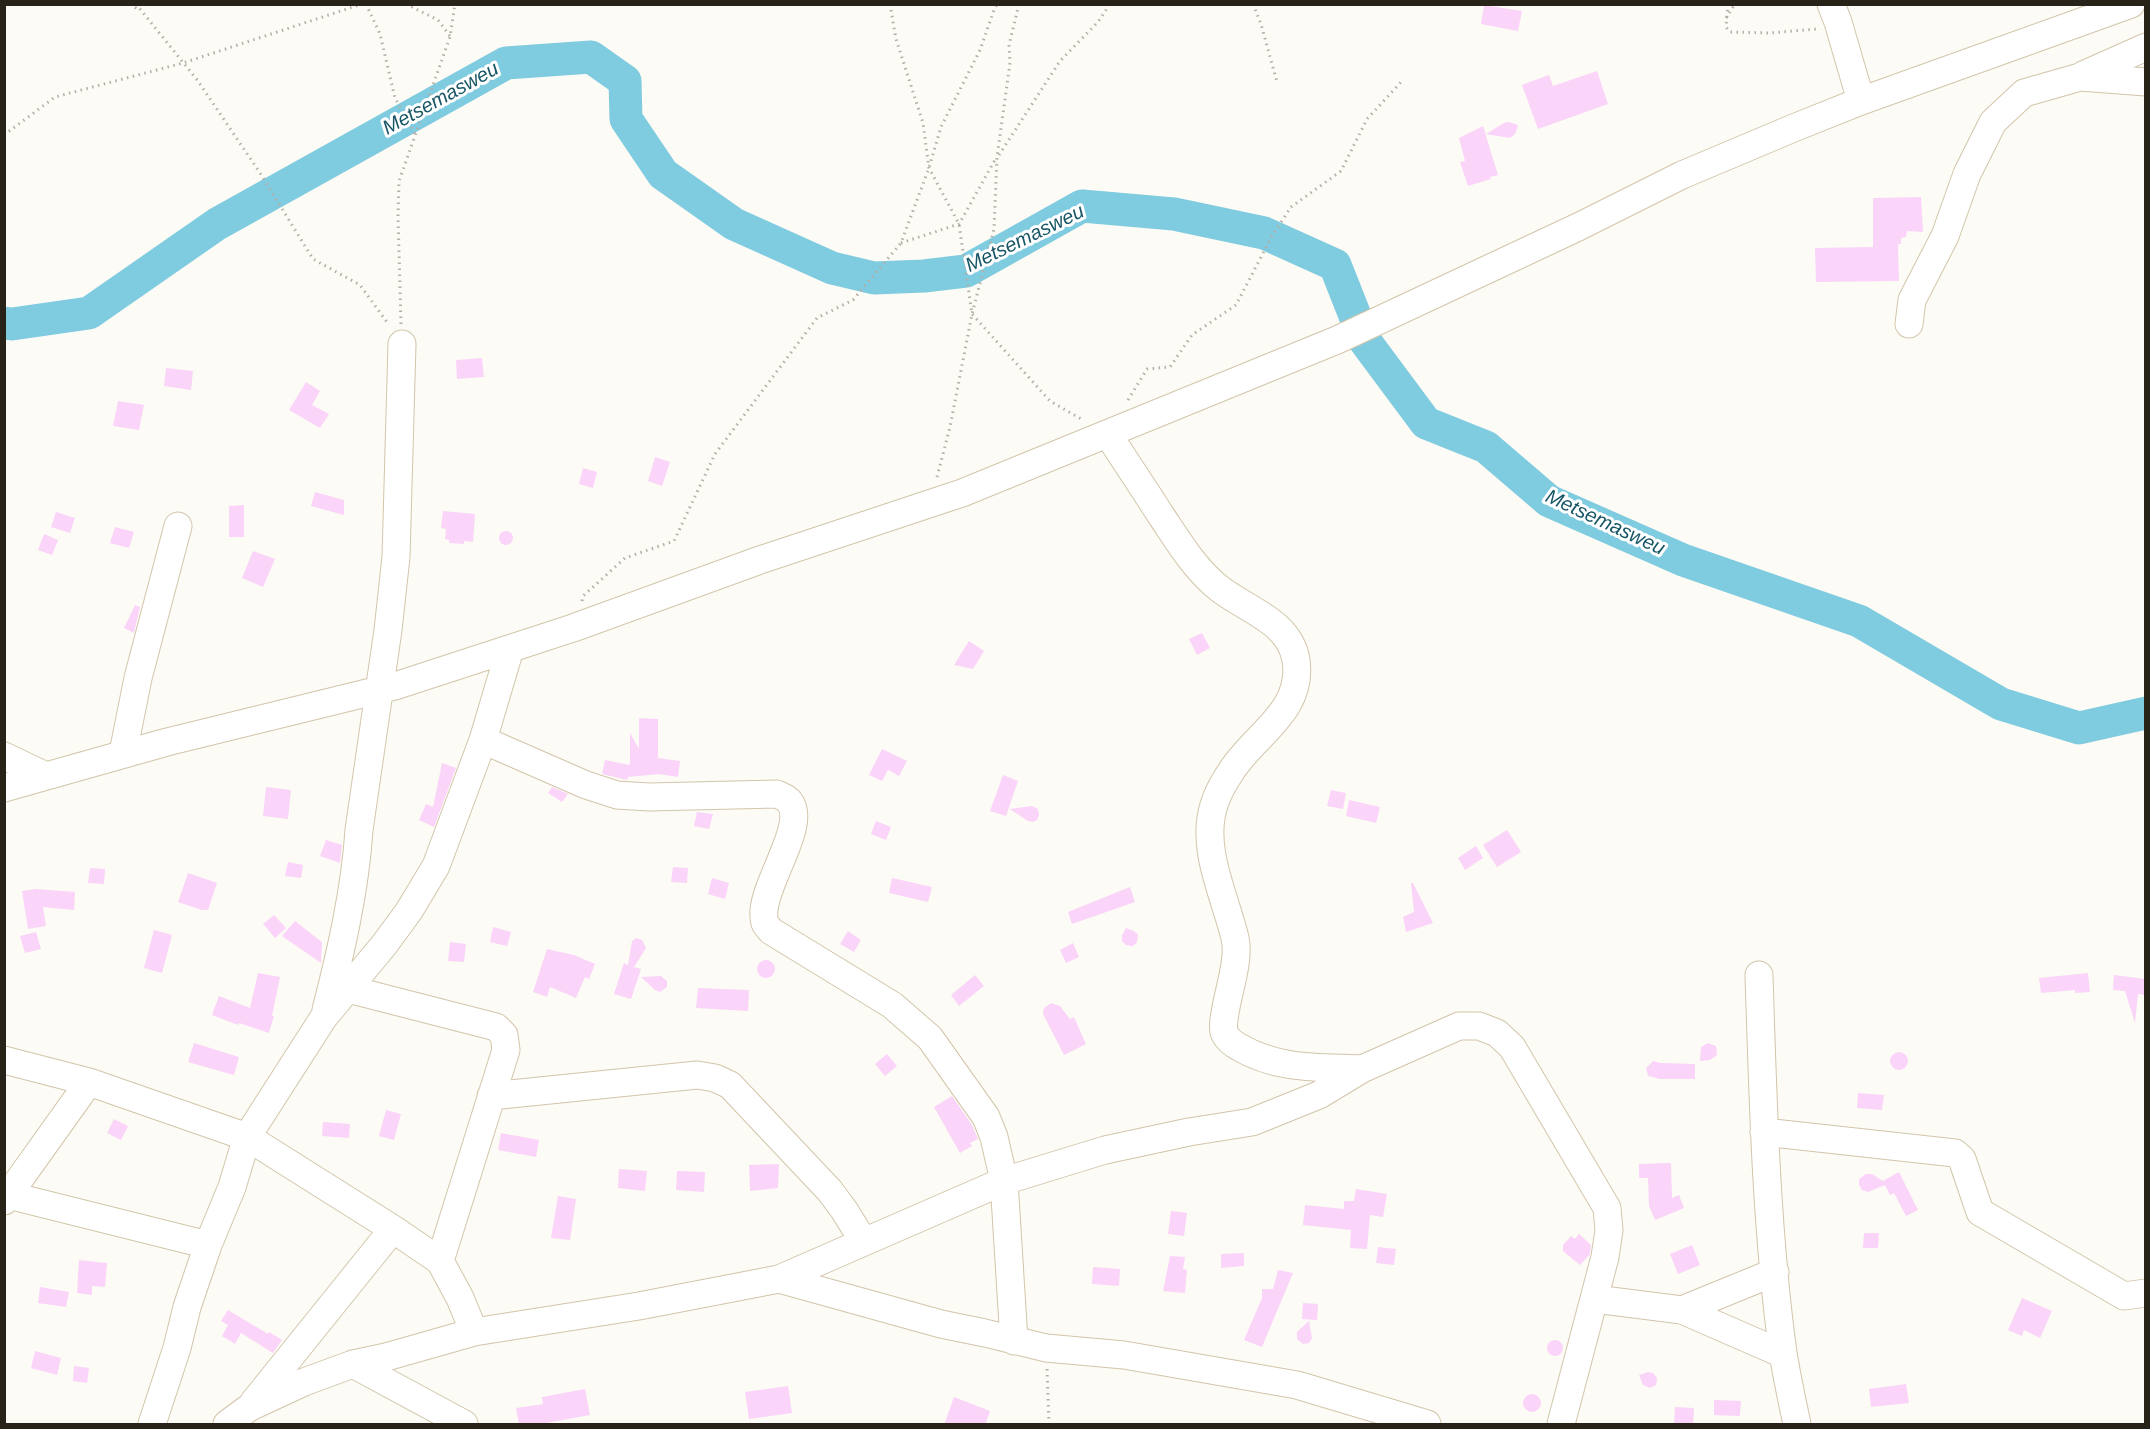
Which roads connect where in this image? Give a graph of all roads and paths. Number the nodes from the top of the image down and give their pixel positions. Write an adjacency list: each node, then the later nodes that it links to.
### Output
1 (130, 4): 14 (path)
2 (136, 4): 14 (path)
3 (364, 4): 19 (path); 26 (path)
4 (406, 4): 17 (path)
5 (455, 4): 17 (path)
6 (890, 4): 28 (path)
7 (998, 4): 28 (path)
8 (1019, 4): 27 (path)
9 (1110, 4): 27 (path)
10 (1253, 4): 22 (path)
11 (1728, 4): 16 (path)
12 (1735, 4): 16 (path)
13 (2124, 6): 24 (street)
14 (139, 10): 19 (path)
15 (1835, 13): 16 (path); 24 (street)
16 (1726, 19)
17 (450, 37): 26 (path)
18 (2145, 47): 20 (street)
19 (183, 63): 25 (path); 33 (path)
20 (2080, 77): 23 (street); 32 (street)
21 (1403, 80): 34 (path)
22 (1277, 82)
23 (2145, 82)
24 (1861, 101): 35 (street)
25 (4, 135)
26 (416, 137): 33 (path)
27 (997, 158): 29 (path); 31 (path)
28 (929, 168): 29 (path); 30 (path)
29 (959, 224): 30 (path); 31 (path)
30 (901, 243): 38 (path)
31 (972, 314): 35 (path); 36 (path)
32 (1910, 324)
33 (402, 344): 40 (street)
34 (1128, 401)
35 (1108, 434): 36 (street); 50 (street)
36 (930, 504): 38 (street)
37 (178, 526): 42 (street)
38 (573, 628): 39 (street)
39 (510, 649): 40 (street); 41 (street)
40 (380, 691): 42 (street); 48 (street)
41 (483, 740): 47 (street); 55 (street)
42 (123, 753): 44 (street)
43 (4, 756): 44 (street)
44 (46, 776): 45 (street)
45 (4, 788)
46 (1760, 975): 53 (street)
47 (348, 989): 48 (street); 52 (street)
48 (324, 1017): 54 (street)
49 (4, 1060): 51 (street)
50 (1362, 1070): 55 (street); 64 (street)
51 (89, 1082): 54 (street); 56 (street)
52 (491, 1096): 58 (street); 60 (street)
53 (1764, 1132): 61 (street); 63 (street)
54 (247, 1137): 57 (street); 59 (street)
55 (1004, 1181): 58 (street); 67 (street)
56 (7, 1198): 59 (street)
57 (393, 1228): 60 (street); 71 (street)
58 (864, 1242): 62 (street)
59 (208, 1245): 72 (street)
60 (440, 1261): 66 (street)
61 (1775, 1272): 65 (street); 69 (street)
62 (779, 1279): 66 (street); 67 (street)
63 (2145, 1293)
64 (1595, 1299): 65 (street); 77 (street)
65 (1682, 1310): 69 (street)
66 (474, 1332): 70 (street)
67 (1014, 1341): 68 (street)
68 (1046, 1348): 75 (path); 76 (street)
69 (1783, 1354): 78 (street)
70 (352, 1364): 71 (street); 74 (street)
71 (250, 1407): 73 (street)
72 (152, 1425)
73 (226, 1425)
74 (464, 1425)
75 (1049, 1425)
76 (1427, 1425)
77 (1561, 1425)
78 (1797, 1425)

